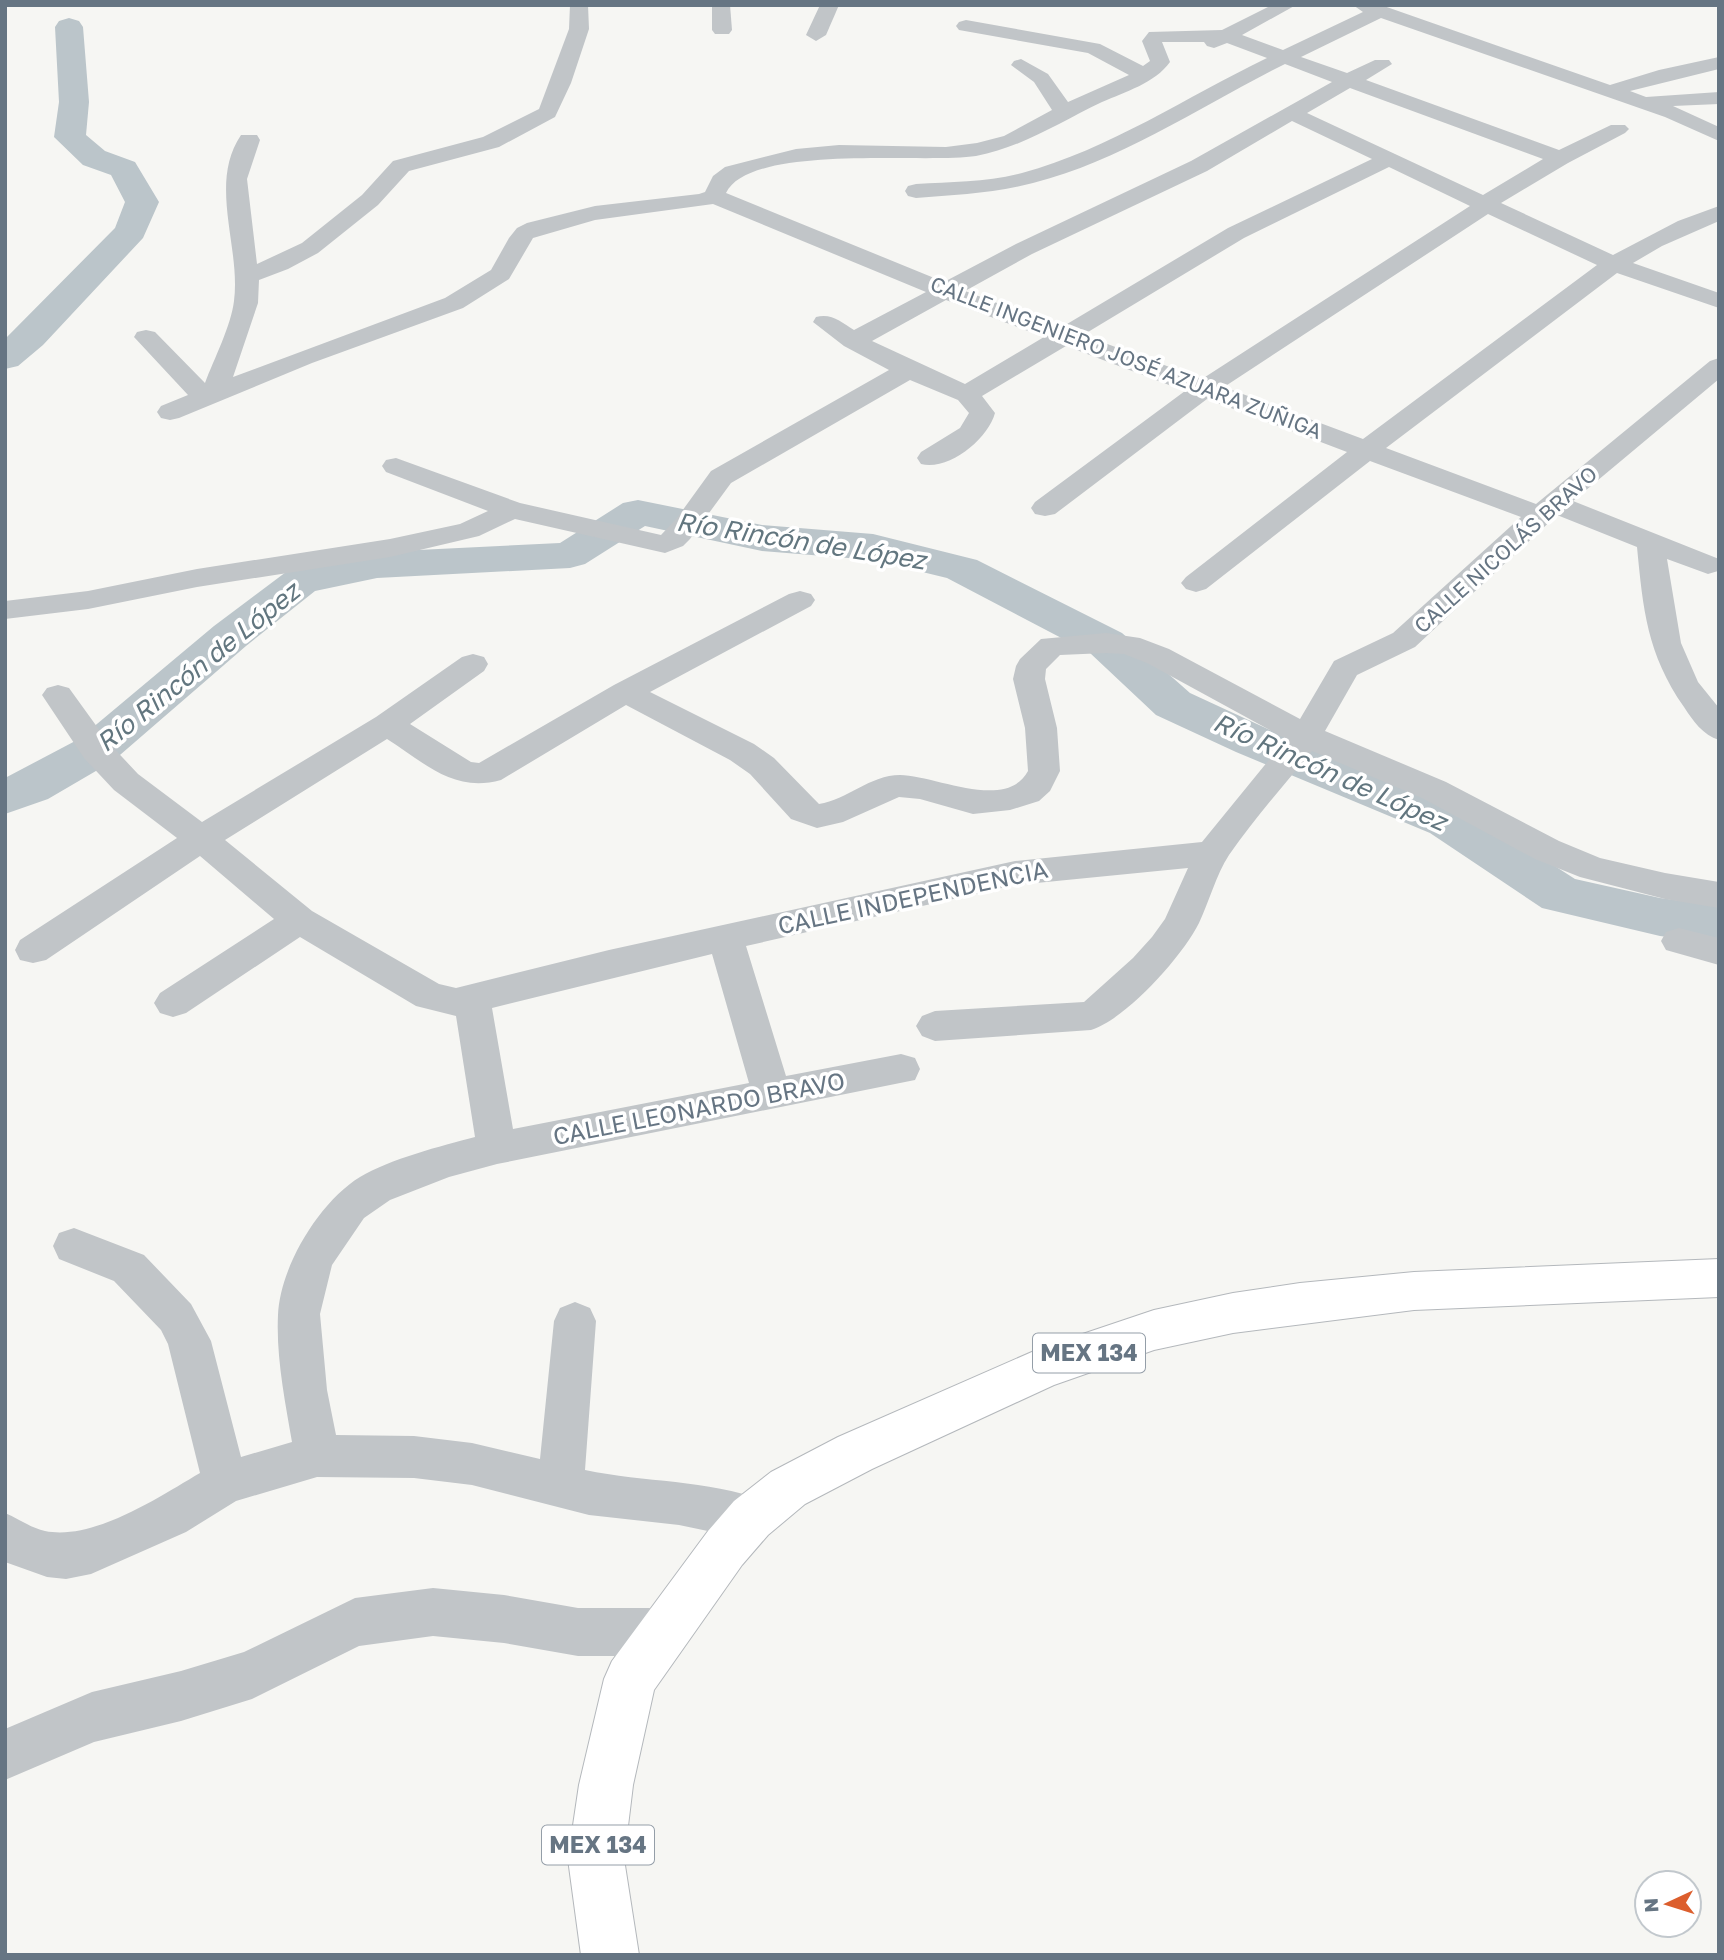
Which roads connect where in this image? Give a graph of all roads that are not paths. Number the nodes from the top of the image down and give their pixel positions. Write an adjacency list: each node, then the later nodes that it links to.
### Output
1 (579, 5): 34 (street)
2 (721, 5): 8 (street)
3 (830, 5): 10 (street)
4 (1287, 5): 11 (street)
5 (1371, 8): 13 (street); 19 (street)
6 (1007, 11): 9 (street)
7 (966, 26): 9 (street)
8 (722, 30)
9 (1002, 32): 17 (street)
10 (816, 35)
11 (1226, 36): 12 (street); 13 (street); 17 (street)
12 (1191, 54)
13 (1284, 56): 18 (street); 29 (street)
14 (1719, 63): 19 (street)
15 (1382, 64): 18 (street)
16 (1021, 65): 22 (street)
17 (1145, 75): 22 (street)
18 (1346, 82): 23 (street); 27 (street)
19 (1611, 91): 21 (street)
20 (1719, 98): 21 (street)
21 (1639, 102): 25 (street)
22 (1064, 112): 30 (street)
23 (1291, 113): 28 (street); 35 (street)
24 (1618, 129): 27 (street)
25 (1719, 135)
26 (249, 140): 34 (street)
27 (1560, 158): 31 (street)
28 (1387, 160): 31 (street); 38 (street)
29 (916, 191)
30 (713, 196): 35 (street, CALLE INGENIERO JOSÉ AZUARA ZUÑIGA); 45 (street)
31 (1485, 203): 33 (street); 43 (street)
32 (1719, 213): 33 (street)
33 (1611, 263): 36 (street); 47 (street)
34 (247, 276): 45 (street)
35 (946, 292): 38 (street, CALLE INGENIERO JOSÉ AZUARA ZUÑIGA); 40 (street)
36 (1719, 301)
37 (825, 323): 40 (street)
38 (1061, 336): 43 (street, CALLE INGENIERO JOSÉ AZUARA ZUÑIGA); 44 (street)
39 (146, 337): 45 (street)
40 (853, 341): 42 (street)
41 (1719, 366): 51 (street, CALLE NICOLÁS BRAVO)
42 (906, 371): 44 (street); 52 (street)
43 (1205, 389): 47 (street, CALLE INGENIERO JOSÉ AZUARA ZUÑIGA); 50 (street)
44 (967, 394): 48 (street)
45 (209, 395): 46 (street)
46 (170, 412)
47 (1367, 449): 51 (street, CALLE INGENIERO JOSÉ AZUARA ZUÑIGA); 55 (street)
48 (931, 458)
49 (396, 466): 52 (street)
50 (1045, 508)
51 (1548, 509): 53 (street, CALLE INGENIERO JOSÉ AZUARA ZUÑIGA); 63 (street, CALLE NICOLÁS BRAVO)
52 (512, 510): 57 (street)
53 (1651, 542): 54 (street, CALLE INGENIERO JOSÉ AZUARA ZUÑIGA); 62 (street)
54 (1708, 565)
55 (1196, 583)
56 (800, 600): 59 (street)
57 (5, 610)
58 (473, 664): 61 (street)
59 (625, 692): 61 (street); 63 (street)
60 (58, 695): 64 (street, CALLE INDEPENDENCIA)
61 (387, 724): 64 (street)
62 (1719, 729)
63 (1306, 736): 65 (street); 66 (street)
64 (201, 839): 67 (street, CALLE INDEPENDENCIA); 70 (street)
65 (1213, 852): 68 (street, CALLE INDEPENDENCIA); 74 (street)
66 (1719, 894)
67 (299, 920): 72 (street, CALLE INDEPENDENCIA); 73 (street)
68 (726, 939): 72 (street, CALLE INDEPENDENCIA); 76 (street)
69 (1679, 941): 71 (street)
70 (33, 950)
71 (1719, 952)
72 (472, 999): 77 (street)
73 (173, 1003)
74 (934, 1026)
75 (901, 1069): 76 (street, CALLE LEONARDO BRAVO)
76 (772, 1095): 77 (street, CALLE LEONARDO BRAVO)
77 (497, 1148): 81 (street, CALLE LEONARDO BRAVO)
78 (74, 1246): 82 (street)
79 (1719, 1278): 84 (main road, MEX 134)
80 (575, 1321): 83 (street)
81 (317, 1456): 82 (street); 83 (street)
82 (225, 1483): 85 (street)
83 (561, 1485): 84 (street)
84 (751, 1518): 86 (main road, MEX 134)
85 (5, 1536)
86 (661, 1632): 87 (street); 88 (main road, MEX 134)
87 (5, 1755)
88 (610, 1955)

